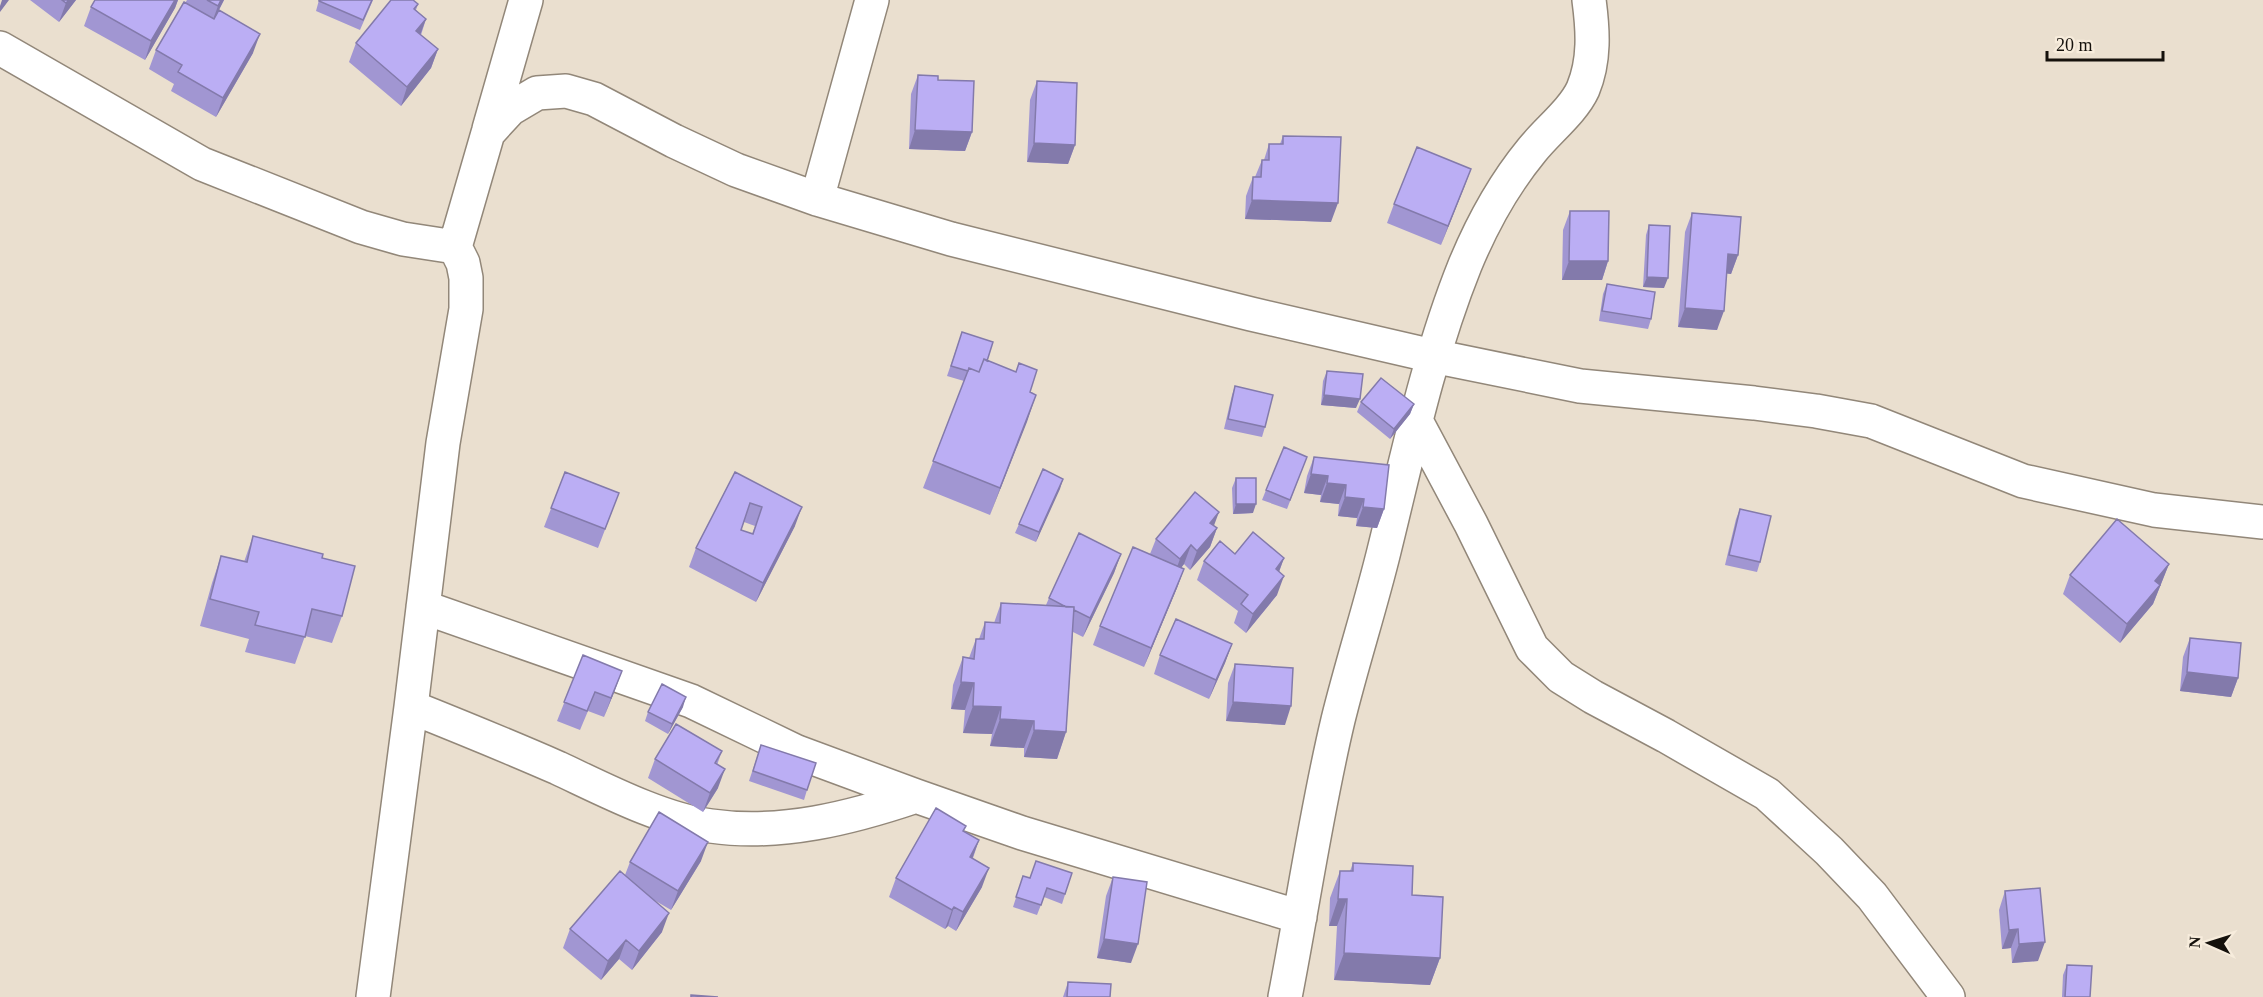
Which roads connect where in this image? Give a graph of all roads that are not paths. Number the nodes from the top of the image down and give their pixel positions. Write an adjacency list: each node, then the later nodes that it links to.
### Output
1 (526, 0): 5 (street)
2 (872, 0): 6 (street)
3 (1589, 0): 8 (street)
4 (0, 48): 7 (street)
5 (488, 133): 6 (street); 7 (street)
6 (817, 199): 8 (street)
7 (455, 248): 11 (street)
8 (1433, 356): 9 (street); 10 (street)
9 (1415, 419): 14 (street); 17 (street)
10 (2263, 522)
11 (423, 607): 12 (street); 13 (street)
12 (411, 707): 13 (street); 15 (street)
13 (916, 796): 14 (street)
14 (1300, 917): 16 (street)
15 (373, 997)
16 (1285, 997)
17 (1948, 997)

